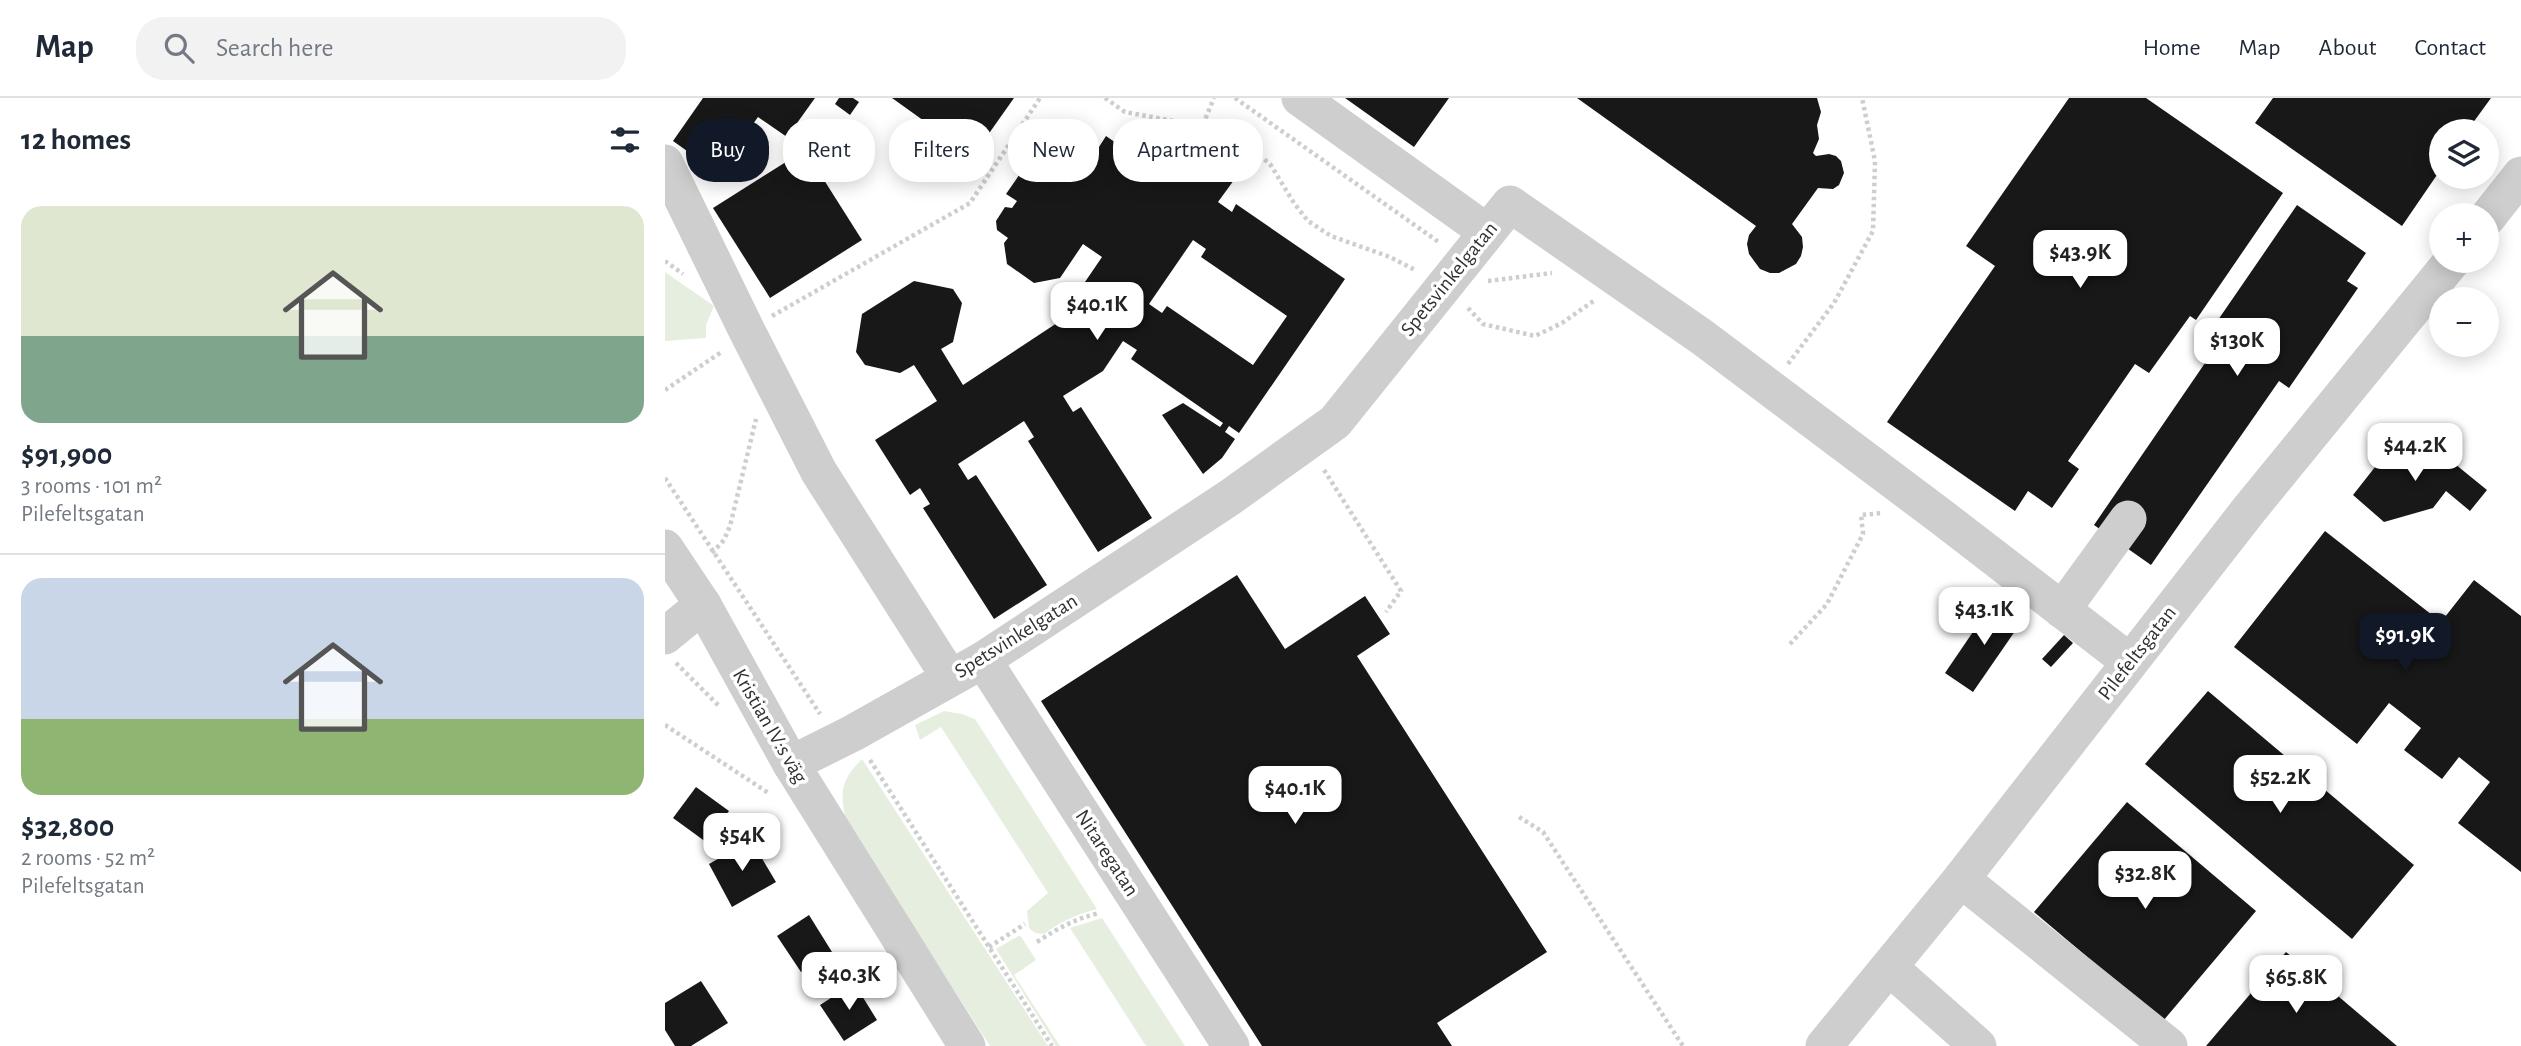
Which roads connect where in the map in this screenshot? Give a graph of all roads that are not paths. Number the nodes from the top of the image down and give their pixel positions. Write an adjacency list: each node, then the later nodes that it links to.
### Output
1 (1300, 98): 5 (street)
2 (665, 163): 14 (street)
3 (2521, 176): 4 (street)
4 (2499, 203)
5 (1487, 232): 10 (street, Spetsvinkelgatan); 12 (street, Spetsvinkelgatan)
6 (2442, 273): 13 (street, Pilefeltsgatan)
7 (2128, 519): 10 (street)
8 (665, 548): 9 (street, Kristian IV:s väg)
9 (703, 605): 11 (street); 15 (street, Kristian IV:s väg)
10 (2062, 610): 13 (street, Spetsvinkelgatan)
11 (665, 636)
12 (983, 660): 14 (street, Spetsvinkelgatan); 19 (street, Nitaregatan)
13 (2130, 662): 16 (street, Pilefeltsgatan)
14 (950, 678): 15 (street, Spetsvinkelgatan)
15 (791, 764): 18 (street, Kristian IV:s väg)
16 (1961, 879): 17 (street, Pilefeltsgatan); 22 (street)
17 (1889, 967): 20 (street, Pilefeltsgatan); 21 (street)
18 (967, 1046)
19 (1231, 1046)
20 (1824, 1046)
21 (1978, 1046)
22 (2169, 1046)

